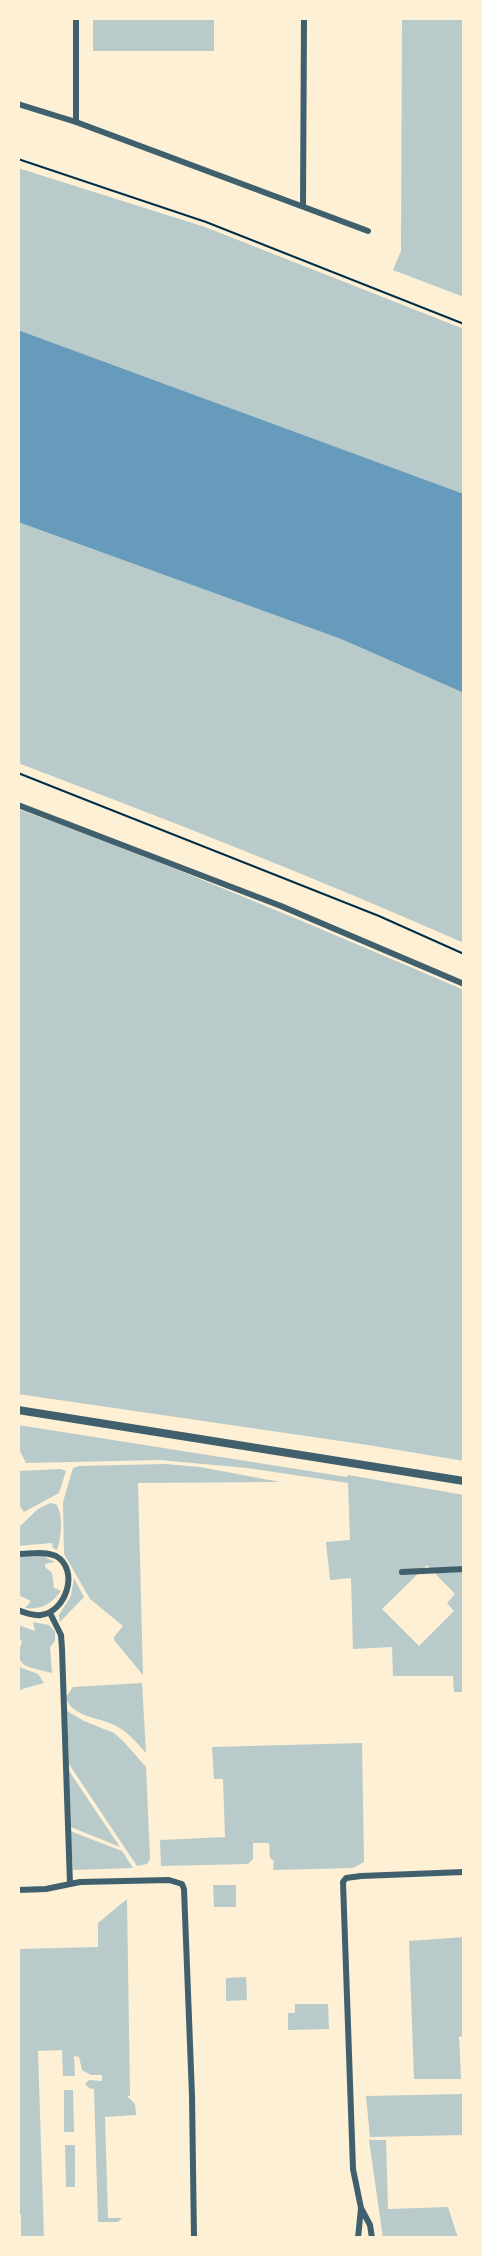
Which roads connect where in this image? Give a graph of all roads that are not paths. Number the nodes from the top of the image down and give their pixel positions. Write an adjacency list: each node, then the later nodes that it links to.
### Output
1 (75, 18): 4 (street)
2 (304, 18): 5 (street)
3 (18, 104): 4 (street)
4 (76, 122): 5 (street)
5 (303, 206): 6 (street)
6 (368, 231)
7 (18, 805): 8 (street)
8 (464, 984)
9 (18, 1410): 10 (street)
10 (464, 1481)
11 (18, 1554): 15 (street)
12 (464, 1569): 13 (street)
13 (402, 1572)
14 (18, 1610): 15 (street)
15 (50, 1613): 17 (street)
16 (464, 1872): 19 (street)
17 (70, 1884): 18 (street); 20 (street)
18 (18, 1890)
19 (361, 2208): 21 (street); 22 (street)
20 (194, 2238)
21 (358, 2238)
22 (372, 2238)

